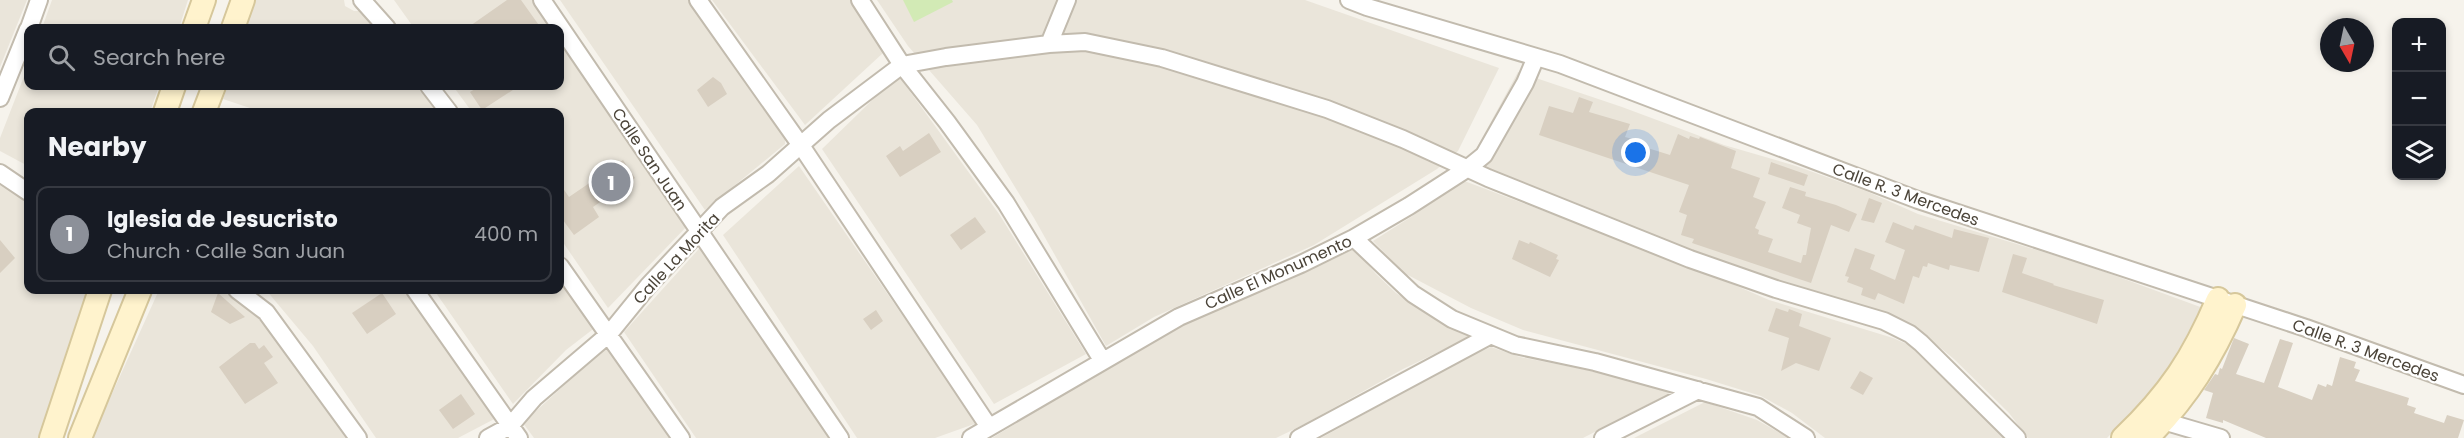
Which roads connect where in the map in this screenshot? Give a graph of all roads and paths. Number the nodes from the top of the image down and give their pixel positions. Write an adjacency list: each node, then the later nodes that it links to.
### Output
1 (39, 0): 10 (street)
2 (204, 0): 11 (main road)
3 (243, 0): 12 (main road)
4 (362, 0): 13 (street)
5 (542, 0): 14 (street, Calle San Juan)
6 (698, 0): 27 (street)
7 (860, 0): 19 (street)
8 (1067, 0): 17 (street)
9 (1349, 0): 18 (street, Calle R. 3 Mercedes)
10 (30, 24)
11 (195, 24)
12 (234, 24)
13 (383, 24)
14 (558, 24)
15 (564, 32): 31 (street, Calle San Juan)
16 (24, 39): 23 (street)
17 (1048, 44): 19 (street); 28 (street)
18 (1536, 57): 28 (street, Calle El Monumento); 38 (street, Calle R. 3 Mercedes)
19 (902, 65): 27 (street, Calle La Morita); 41 (street)
20 (173, 90): 24 (main road)
21 (213, 90): 25 (main road)
22 (432, 90): 26 (street)
23 (0, 98)
24 (166, 108)
25 (210, 108)
26 (446, 108)
27 (802, 147): 31 (street, Calle La Morita); 45 (street)
28 (1468, 168): 32 (street, Calle El Monumento); 57 (street)
29 (0, 173): 30 (street)
30 (24, 189)
31 (699, 230): 39 (street, Calle La Morita); 52 (street, Calle San Juan)
32 (1354, 238): 40 (street); 41 (street, Calle El Monumento)
33 (564, 272): 39 (street)
34 (99, 294): 47 (main road)
35 (138, 294): 48 (main road)
36 (242, 294): 49 (street)
37 (418, 294): 46 (street)
38 (2227, 302): 42 (street, Calle R. 3 Mercedes); 44 (main road); 58 (main road)
39 (609, 334): 46 (street, Calle La Morita); 51 (street)
40 (1491, 335): 43 (street); 54 (street)
41 (1102, 360): 45 (street, Calle El Monumento)
42 (2464, 385)
43 (1698, 390): 55 (street); 56 (street)
44 (2163, 421): 59 (main road); 60 (street)
45 (990, 427): 53 (street, Calle El Monumento)
46 (515, 432): 50 (street, Calle La Morita)
47 (51, 438)
48 (80, 438)
49 (358, 438)
50 (488, 438)
51 (681, 438)
52 (840, 438)
53 (971, 438)
54 (1299, 438)
55 (1603, 438)
56 (1806, 438)
57 (2017, 438)
58 (2122, 438)
59 (2146, 438)
60 (2221, 438)

